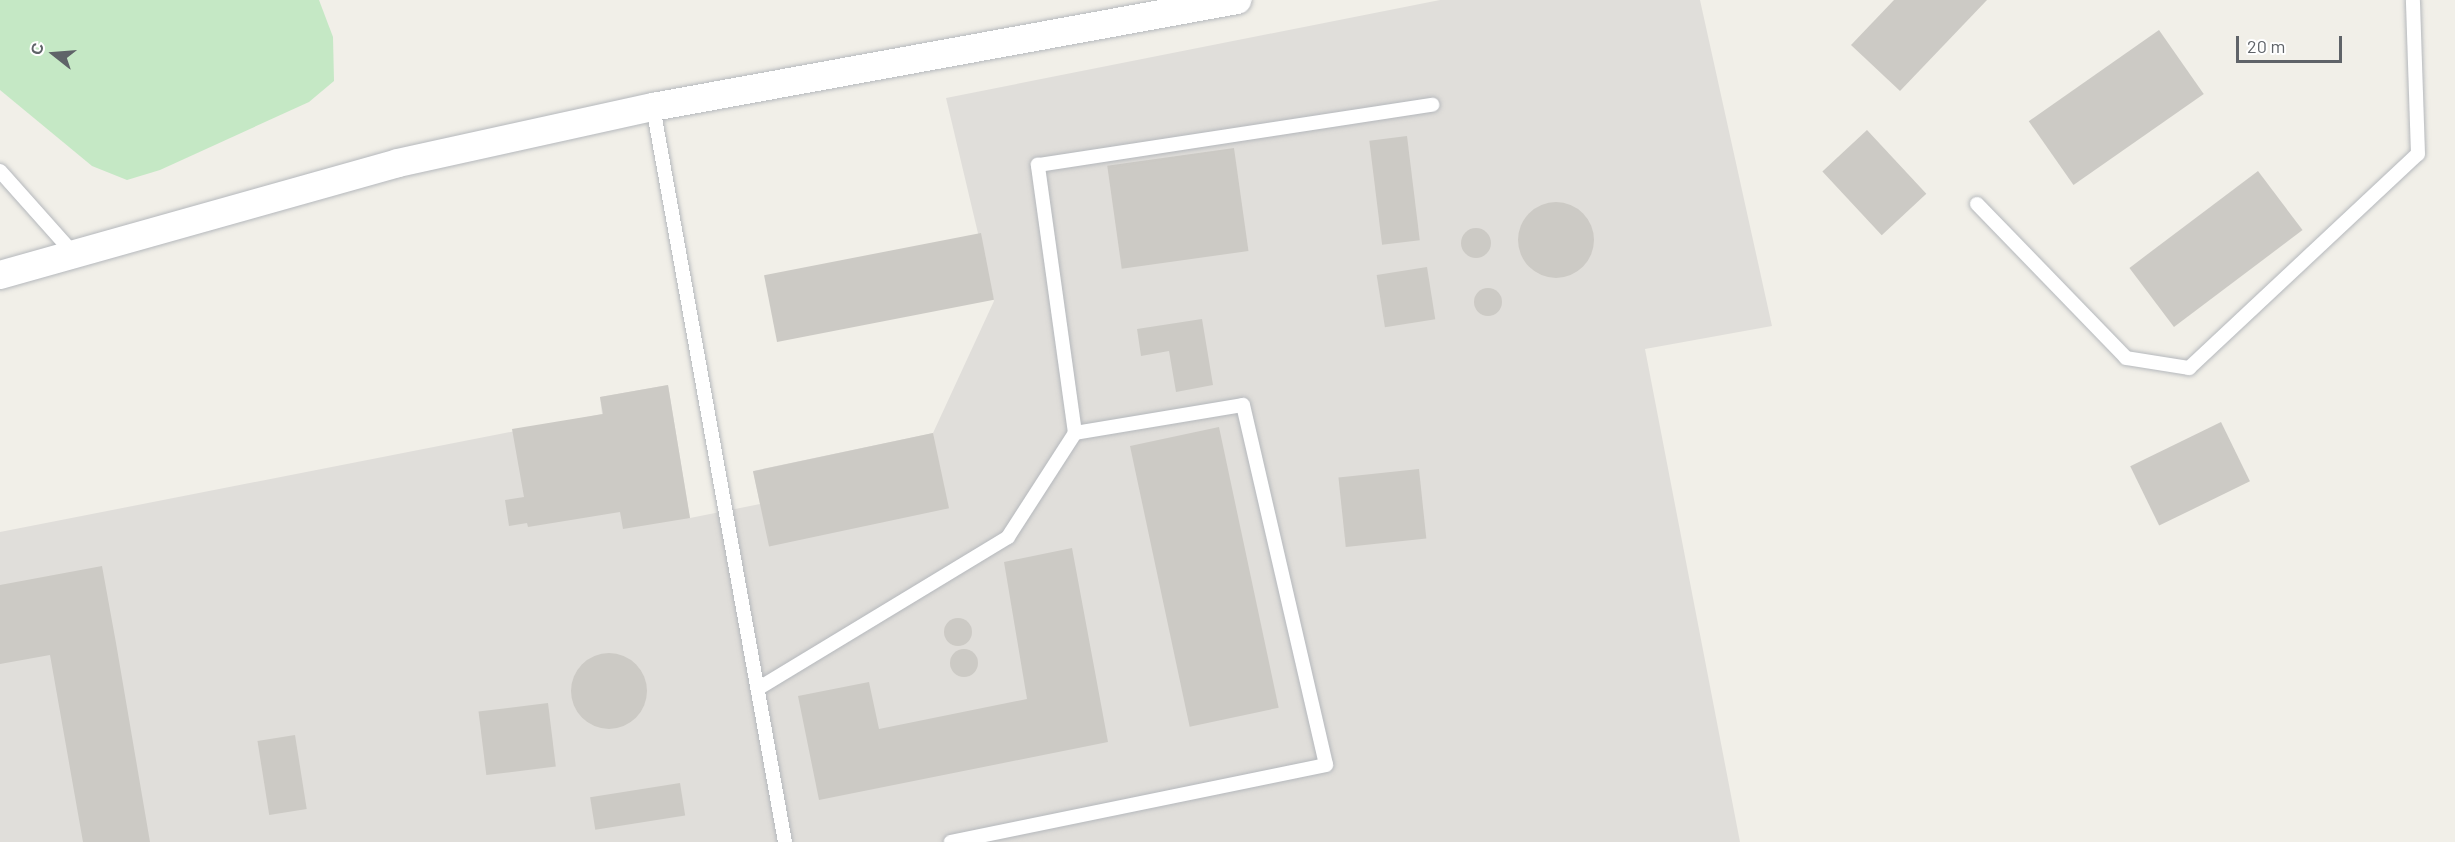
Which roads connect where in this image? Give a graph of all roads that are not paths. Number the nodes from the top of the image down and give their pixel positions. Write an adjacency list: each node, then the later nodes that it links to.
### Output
1 (1237, 0): 4 (street)
2 (2413, 0): 6 (lane)
3 (1432, 105): 9 (lane)
4 (653, 106): 7 (street); 10 (lane)
5 (0, 171): 7 (lane)
6 (1977, 204)
7 (74, 254): 8 (street)
8 (0, 275)
9 (1075, 433): 10 (lane); 12 (lane)
10 (759, 688): 11 (lane)
11 (785, 842)
12 (951, 842)

